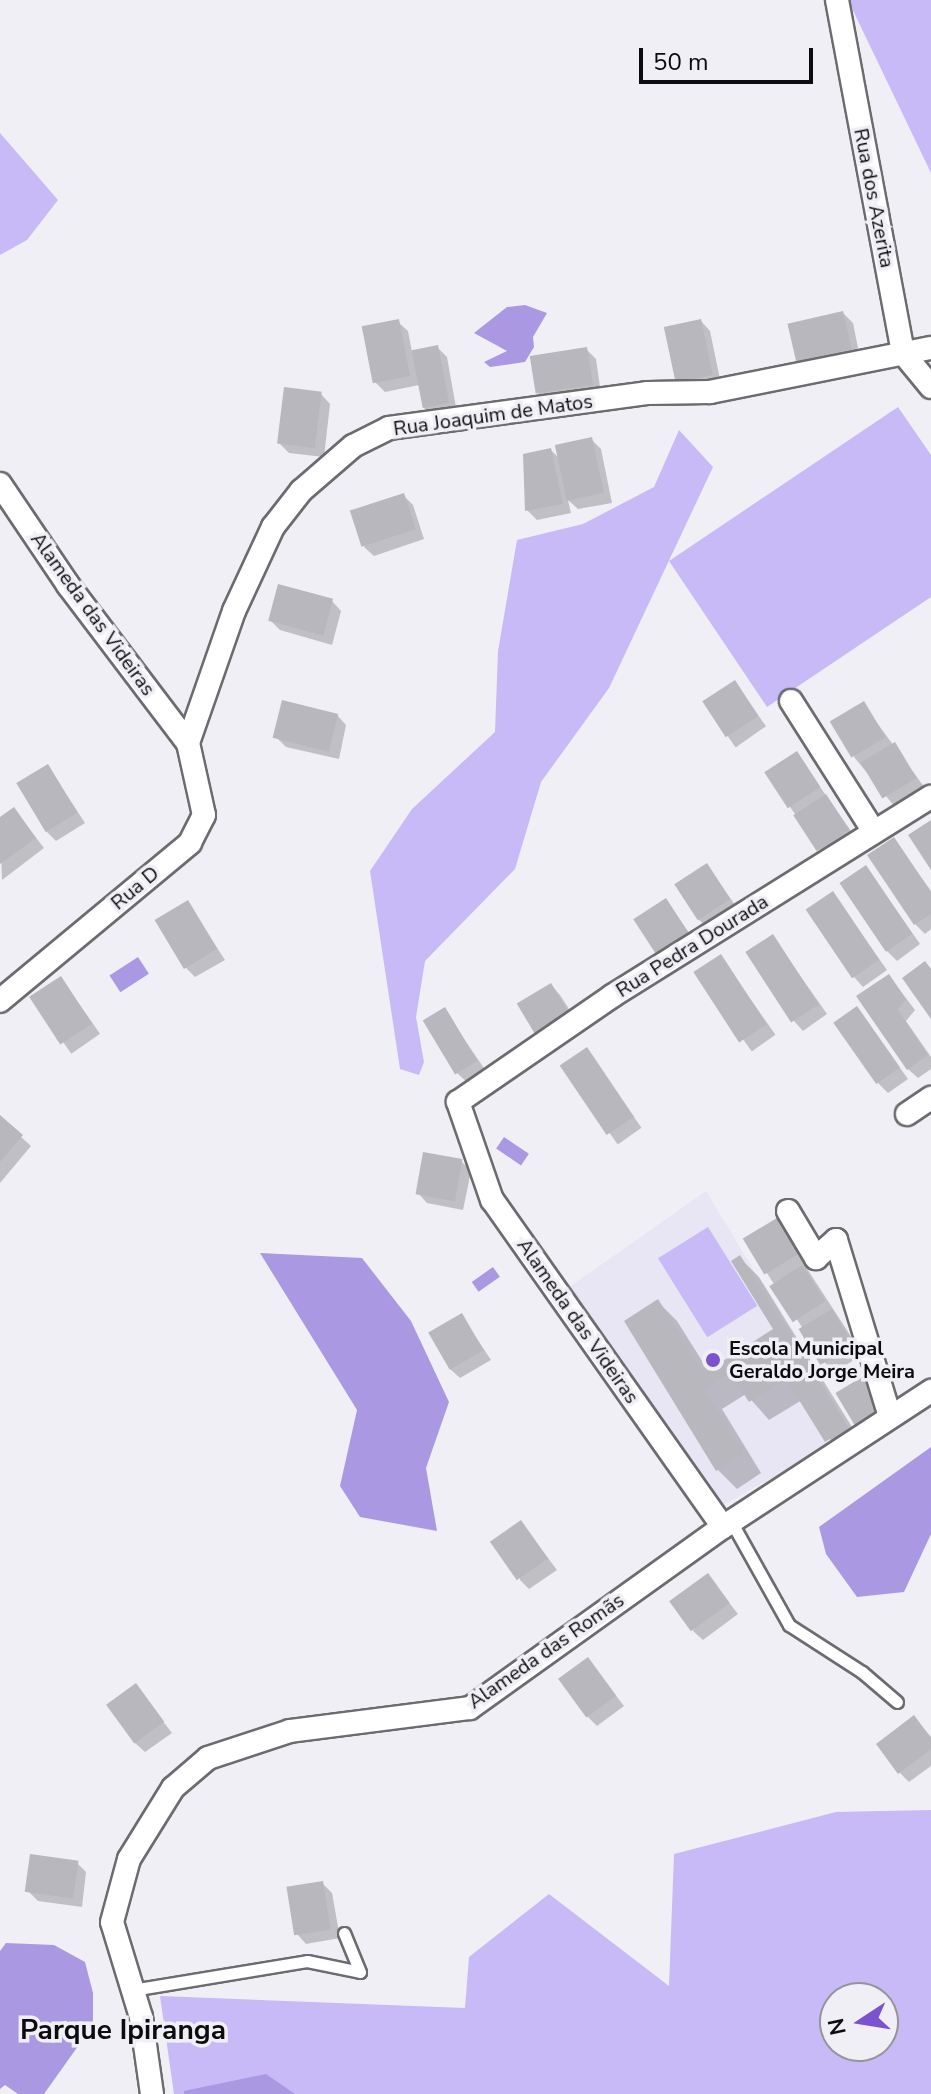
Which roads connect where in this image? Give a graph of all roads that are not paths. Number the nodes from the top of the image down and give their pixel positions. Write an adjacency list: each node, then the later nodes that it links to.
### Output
1 (837, 0): 3 (street, Rua dos Azerita)
2 (931, 348): 3 (street, Rua Joaquim de Matos)
3 (903, 353): 4 (street, Rua dos Azerita); 7 (street, Rua Joaquim de Matos)
4 (931, 387)
5 (0, 484): 7 (street, Alameda das Videiras)
6 (791, 701): 9 (street)
7 (188, 743): 10 (street, Rua D)
8 (931, 797): 9 (street, Rua Pedra Dourada)
9 (874, 832): 12 (street, Rua Pedra Dourada)
10 (0, 1001)
11 (931, 1098): 13 (street)
12 (458, 1102): 17 (street, Alameda das Videiras)
13 (907, 1114)
14 (788, 1211): 16 (street)
15 (931, 1391): 16 (street, Alameda das Romãs)
16 (890, 1417): 17 (street, Alameda das Romãs)
17 (727, 1525): 18 (lane); 20 (street, Alameda das Romãs)
18 (897, 1702)
19 (344, 1933): 20 (lane)
20 (132, 1990): 21 (street, Alameda das Romãs)
21 (152, 2094)

